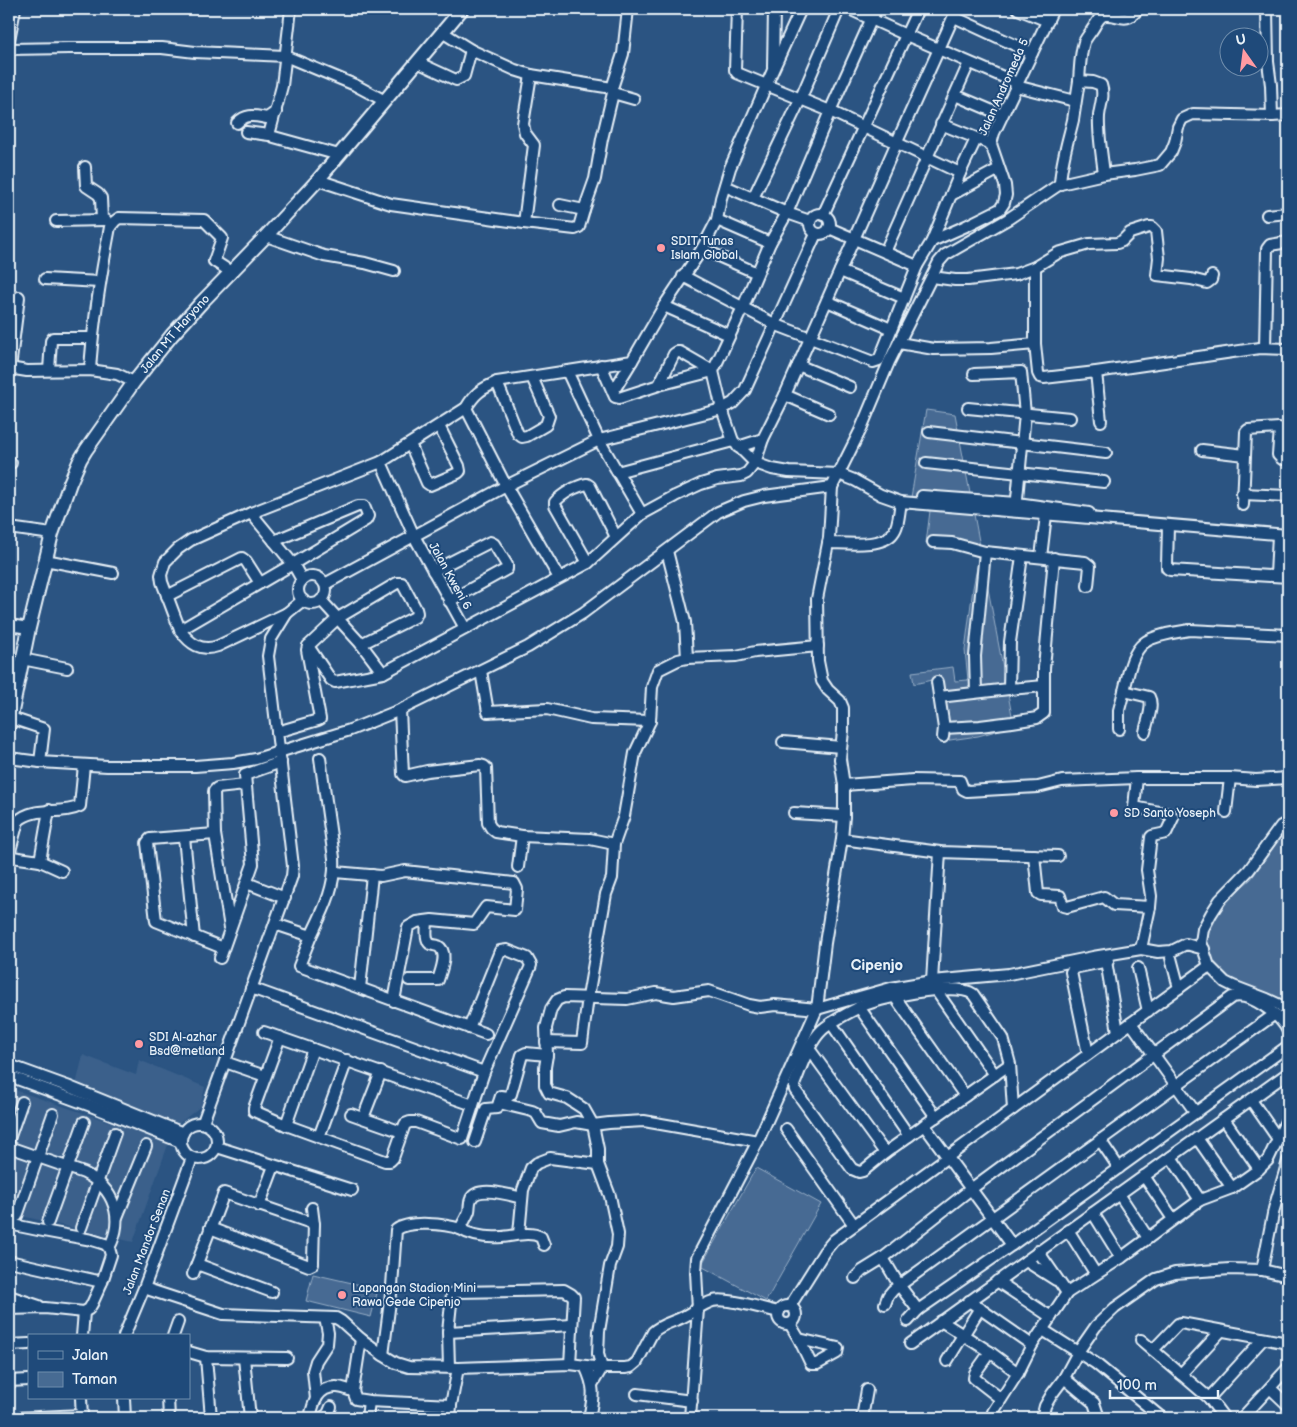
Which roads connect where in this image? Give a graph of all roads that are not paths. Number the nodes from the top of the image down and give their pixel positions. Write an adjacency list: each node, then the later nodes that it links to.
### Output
1 (15, 9): 21 (street)
2 (291, 9): 26 (street)
3 (462, 9): 19 (main road, Jalan MT Haryono)
4 (628, 9): 34 (street)
5 (737, 9): 33 (street)
6 (774, 9): 29 (street)
7 (801, 9): 29 (street)
8 (839, 9): 37 (street)
9 (849, 9): 17 (street)
10 (876, 9): 17 (street)
11 (918, 9): 20 (street)
12 (1018, 9): 18 (street)
13 (1053, 9): 18 (street, Jalan Andromeda 5)
14 (1138, 9): 31 (street)
15 (1267, 9): 44 (street)
16 (956, 13): 24 (street); 25 (street)
17 (871, 19): 20 (street); 40 (street)
18 (1048, 21): 25 (street, Jalan Andromeda 5)
19 (442, 32): 23 (street); 27 (main road, Jalan MT Haryono)
20 (906, 35): 24 (street); 47 (street)
21 (9, 40)
22 (9, 50): 26 (street)
23 (471, 50): 27 (street); 30 (street)
24 (938, 50): 28 (street); 51 (street)
25 (1032, 53): 32 (street, Jalan Andromeda 5)
26 (285, 56): 38 (street); 41 (street)
27 (417, 62): 38 (main road, Jalan MT Haryono)
28 (969, 63): 32 (street); 35 (street)
29 (772, 70): 33 (street)
30 (531, 75): 34 (street); 75 (street)
31 (1079, 81): 39 (street); 58 (street)
32 (1016, 85): 39 (street); 42 (street, Jalan Andromeda 5)
33 (767, 86): 37 (street); 61 (street)
34 (613, 90): 36 (street); 65 (street)
35 (955, 95): 42 (street); 46 (street)
36 (634, 99)
37 (800, 100): 40 (street); 63 (street)
38 (385, 101): 53 (main road, Jalan MT Haryono)
39 (1075, 101): 60 (street)
40 (830, 111): 47 (street); 66 (street)
41 (276, 112): 45 (street); 48 (street)
42 (1002, 115): 52 (street, Jalan Andromeda 5)
43 (1288, 115): 44 (street)
44 (1272, 116): 58 (street)
45 (237, 123)
46 (941, 124): 50 (street); 54 (street)
47 (863, 126): 51 (street); 68 (street)
48 (246, 132)
49 (274, 137): 53 (street)
50 (976, 139): 52 (street); 57 (street)
51 (896, 144): 54 (street); 79 (street)
52 (991, 144): 56 (street, Jalan Andromeda 5)
53 (339, 155): 59 (main road, Jalan MT Haryono)
54 (927, 158): 57 (street); 84 (street)
55 (85, 167): 71 (street)
56 (999, 169): 62 (street); 80 (street, Jalan Andromeda 5)
57 (960, 173): 62 (street)
58 (1104, 174): 60 (street)
59 (318, 180): 75 (street); 78 (main road, Jalan MT Haryono)
60 (1060, 184): 93 (street)
61 (725, 186): 63 (street); 72 (street)
62 (951, 195): 80 (street)
63 (753, 198): 66 (street)
64 (560, 205): 65 (street)
65 (584, 210): 75 (street)
66 (787, 213): 74 (street); 82 (street)
67 (1288, 213): 69 (street)
68 (823, 215): 74 (street); 76 (street)
69 (1267, 215)
70 (117, 219): 71 (street); 89 (street); 95 (street)
71 (102, 220): 73 (street)
72 (717, 220): 82 (street); 83 (street)
73 (56, 221)
74 (810, 221): 77 (street)
75 (524, 223)
76 (829, 228): 77 (street); 79 (street)
77 (816, 234): 101 (street)
78 (266, 236): 87 (street); 89 (main road, Jalan MT Haryono)
79 (854, 238): 84 (street); 88 (street)
80 (932, 241): 85 (street)
81 (1288, 242): 108 (street)
82 (770, 243): 90 (street)
83 (702, 249): 90 (street); 91 (street)
84 (885, 252): 85 (street)
85 (917, 266): 97 (street)
86 (1035, 267): 92 (street); 93 (street); 107 (street)
87 (394, 271)
88 (840, 271): 97 (street); 98 (street)
89 (231, 272): 121 (main road, Jalan MT Haryono)
90 (757, 273): 100 (street)
91 (683, 276): 99 (street); 100 (street)
92 (1212, 276)
93 (932, 277): 106 (street)
94 (45, 279): 95 (street)
95 (100, 282): 105 (street)
96 (19, 297): 113 (street)
97 (904, 298): 102 (street)
98 (827, 301): 102 (street); 104 (street)
99 (664, 306): 103 (street); 110 (street)
100 (743, 307): 101 (street); 103 (street)
101 (774, 324): 104 (street); 129 (street)
102 (891, 329): 104 (street)
103 (729, 335): 117 (street)
104 (810, 337): 112 (street)
105 (92, 338): 114 (street); 115 (street)
106 (899, 343): 107 (street); 149 (street)
107 (1035, 344): 118 (street)
108 (1265, 348): 109 (street); 118 (street)
109 (1288, 349)
110 (632, 360): 111 (street); 125 (street)
111 (601, 365): 116 (street); 125 (street)
112 (798, 365): 124 (street); 126 (street)
113 (9, 368): 114 (street)
114 (49, 370): 115 (street)
115 (90, 370): 121 (street)
116 (567, 371): 120 (street); 137 (street)
117 (713, 371): 123 (street); 123 (street); 129 (street)
118 (1096, 372): 133 (street)
119 (974, 374): 131 (street)
120 (532, 376): 122 (street); 122 (street)
121 (134, 382): 166 (main road, Jalan MT Haryono)
122 (496, 382): 127 (street)
123 (659, 385): 125 (street)
124 (850, 387)
125 (613, 392)
126 (785, 395): 130 (street); 136 (street)
127 (466, 408): 134 (street); 152 (street)
128 (968, 408): 131 (street)
129 (722, 409): 137 (street); 140 (street)
130 (829, 414)
131 (1025, 414): 132 (street); 138 (street)
132 (1070, 418)
133 (1101, 421)
134 (439, 426): 139 (street); 139 (street)
135 (929, 432): 138 (street)
136 (763, 439): 140 (street); 146 (street)
137 (599, 440): 148 (street); 152 (street)
138 (1022, 443): 142 (street); 150 (street)
139 (410, 444): 145 (street)
140 (735, 444): 146 (street); 148 (street)
141 (1202, 450): 143 (street)
142 (1106, 454)
143 (1245, 455): 144 (street); 154 (street)
144 (1288, 459)
145 (381, 462): 160 (street); 168 (street, Jalan Kweni 6)
146 (755, 464): 149 (street); 161 (street)
147 (926, 464): 150 (street)
148 (617, 472): 161 (street)
149 (839, 474): 153 (street); 157 (street)
150 (1020, 474): 151 (street); 159 (street)
151 (1104, 482)
152 (506, 486): 168 (street); 185 (street)
153 (832, 487): 172 (street); 173 (street)
154 (1242, 494): 156 (street); 158 (street)
155 (922, 496): 159 (street)
156 (1288, 496)
157 (901, 502): 159 (street); 172 (street)
158 (1243, 506)
159 (1016, 508): 162 (street); 163 (street)
160 (251, 513): 170 (street); 190 (street)
161 (642, 514): 169 (street)
162 (1046, 515): 164 (street); 176 (street)
163 (1112, 516)
164 (1168, 526): 167 (street); 183 (street)
165 (9, 528): 166 (street)
166 (52, 534): 178 (main road, Jalan MT Haryono)
167 (1283, 535): 183 (street)
168 (414, 536): 181 (street, Jalan Kweni 6); 188 (street)
169 (616, 537): 179 (street); 179 (street)
170 (274, 541): 180 (street); 180 (street)
171 (933, 542): 174 (street)
172 (828, 543): 203 (street)
173 (667, 551): 204 (street); 207 (street)
174 (985, 552): 175 (street); 213 (street)
175 (1022, 556): 176 (street); 211 (street)
176 (1041, 557): 177 (street)
177 (1054, 558): 189 (street); 210 (street)
178 (45, 560): 182 (street); 197 (main road, Jalan MT Haryono)
179 (588, 563): 185 (street)
180 (294, 564): 186 (street); 187 (street)
181 (433, 571): 193 (street, Jalan Kweni 6); 193 (street)
182 (114, 573)
183 (1276, 575): 184 (street)
184 (1288, 577)
185 (559, 578): 198 (street)
186 (302, 580): 188 (street); 191 (street)
187 (260, 583): 190 (street); 199 (street)
188 (325, 584): 192 (street)
189 (1088, 586)
190 (167, 596): 199 (street)
191 (302, 600): 192 (street); 194 (street)
192 (321, 600): 195 (street)
193 (449, 601): 198 (street, Jalan Kweni 6)
194 (287, 613): 199 (street); 219 (street)
195 (338, 618): 201 (street); 201 (street); 202 (street)
196 (9, 625): 197 (street)
197 (29, 628): 205 (main road, Jalan MT Haryono)
198 (465, 628): 208 (street)
199 (180, 630)
200 (1288, 635): 212 (street)
201 (361, 644): 208 (street)
202 (308, 646): 208 (street); 219 (street)
203 (818, 646): 204 (street); 222 (street)
204 (687, 658): 216 (street)
205 (22, 659): 206 (street); 217 (main road, Jalan MT Haryono)
206 (67, 668)
207 (481, 671): 215 (street); 216 (street)
208 (382, 673)
209 (937, 682): 214 (street)
210 (1044, 686): 211 (street); 214 (street)
211 (1009, 689): 213 (street)
212 (1124, 690): 218 (street); 220 (street)
213 (976, 692): 214 (street)
214 (939, 697)
215 (400, 710): 223 (street); 239 (street)
216 (650, 721): 242 (street)
217 (10, 722): 226 (street)
218 (1119, 729)
219 (277, 732): 223 (street)
220 (1145, 732)
221 (783, 742): 222 (street)
222 (841, 747): 232 (street)
223 (280, 757): 227 (street); 231 (street); 252 (street)
224 (9, 758): 226 (street)
225 (320, 758): 249 (street)
226 (40, 762): 227 (street)
227 (84, 765): 233 (street)
228 (1137, 778): 229 (street); 232 (street); 253 (street)
229 (1230, 778): 230 (street); 234 (street)
230 (1288, 778)
231 (245, 785): 238 (street); 251 (street)
232 (844, 785): 236 (street)
233 (49, 810): 246 (street); 246 (street)
234 (1226, 812)
235 (794, 813): 236 (street)
236 (844, 816): 241 (street)
237 (1288, 822): 259 (street)
238 (214, 834): 240 (street); 256 (street)
239 (522, 836): 242 (street); 247 (street)
240 (184, 837): 258 (street); 258 (street)
241 (842, 839): 243 (street); 274 (street)
242 (614, 844): 271 (street)
243 (940, 852): 244 (street); 266 (street)
244 (1034, 855): 245 (street); 253 (street)
245 (1058, 856)
246 (40, 861): 248 (street)
247 (518, 868)
248 (62, 871)
249 (335, 872): 250 (street); 257 (street)
250 (372, 876): 254 (street); 268 (street)
251 (247, 883): 252 (street); 256 (street)
252 (284, 898): 255 (street)
253 (1150, 907): 260 (street)
254 (427, 921): 265 (street); 272 (street)
255 (275, 924): 257 (street); 267 (street)
256 (230, 928): 258 (street)
257 (311, 936): 268 (street)
258 (194, 937)
259 (1204, 949): 260 (street); 263 (street)
260 (1140, 952): 262 (street); 266 (street)
261 (1171, 958): 269 (street)
262 (1106, 961): 282 (street); 291 (street)
263 (1209, 966): 269 (street); 276 (street)
264 (1138, 968): 275 (street)
265 (409, 980)
266 (933, 985): 270 (street); 274 (street); 295 (street); 300 (street)
267 (251, 988): 294 (street); 298 (street)
268 (360, 988): 272 (street)
269 (1179, 988): 275 (street)
270 (895, 997): 273 (street); 304 (street)
271 (588, 998): 274 (street); 286 (street); 286 (street)
272 (394, 1001): 280 (street)
273 (859, 1007): 278 (street); 314 (street)
274 (817, 1008): 334 (street)
275 (1148, 1011): 279 (street)
276 (1288, 1012)
277 (1275, 1014): 283 (street); 292 (street); 303 (street)
278 (831, 1023): 289 (street); 327 (street)
279 (1131, 1023): 282 (street); 292 (street)
280 (469, 1028): 284 (street); 298 (street)
281 (264, 1032): 285 (street)
282 (1118, 1032): 291 (street)
283 (1288, 1032)
284 (486, 1034)
285 (280, 1037): 288 (street); 302 (street)
286 (546, 1042): 290 (street)
287 (1288, 1046): 311 (street)
288 (314, 1049): 293 (street); 320 (street)
289 (810, 1050): 339 (street); 339 (street)
290 (547, 1054): 308 (street); 321 (street)
291 (1088, 1054): 310 (street)
292 (1154, 1055): 303 (street); 353 (street)
293 (346, 1060): 297 (street); 328 (street)
294 (225, 1062): 302 (street); 319 (street)
295 (1010, 1064): 300 (street); 310 (street)
296 (9, 1066): 307 (street)
297 (380, 1072): 309 (street); 315 (street)
298 (484, 1072): 309 (street)
299 (1288, 1073): 305 (street)
300 (995, 1075): 304 (street)
301 (9, 1076): 307 (street)
302 (266, 1076): 320 (street)
303 (1176, 1085): 311 (street); 333 (street)
304 (965, 1096): 314 (street)
305 (1250, 1100): 316 (street); 323 (street)
306 (22, 1102): 331 (street)
307 (93, 1102): 329 (street)
308 (499, 1103): 321 (street); 335 (street)
309 (473, 1105): 325 (street)
310 (1013, 1109): 341 (street)
311 (1196, 1112): 348 (street)
312 (53, 1114): 340 (street)
313 (350, 1114): 315 (street)
314 (936, 1117): 322 (street)
315 (363, 1118): 325 (street)
316 (1224, 1119): 330 (street); 349 (street)
317 (1286, 1121): 323 (street); 332 (street)
318 (84, 1122): 347 (street)
319 (203, 1122): 329 (street); 338 (street)
320 (286, 1125): 328 (street)
321 (593, 1125): 334 (street); 345 (street)
322 (924, 1126): 327 (street); 341 (street)
323 (1270, 1126): 332 (street)
324 (786, 1129): 368 (street)
325 (402, 1132): 328 (street)
326 (115, 1134): 351 (street)
327 (910, 1136): 339 (street)
328 (319, 1137)
329 (182, 1138): 343 (street)
330 (1198, 1138): 342 (street); 352 (street)
331 (9, 1139)
332 (1278, 1139): 349 (street)
333 (1100, 1140): 348 (street); 363 (street)
334 (758, 1141): 403 (street)
335 (475, 1142)
336 (146, 1146): 362 (street)
337 (9, 1147): 340 (street)
338 (217, 1147): 343 (street); 346 (street)
339 (885, 1153)
340 (38, 1157): 347 (street); 361 (street)
341 (947, 1157): 353 (street); 368 (street)
342 (1171, 1157): 350 (street); 357 (street)
343 (192, 1158): 393 (street, Jalan Mandor Senan)
344 (1288, 1161): 384 (street)
345 (598, 1164): 356 (street); 442 (street)
346 (274, 1166): 354 (street); 358 (street)
347 (68, 1168): 351 (street); 365 (street)
348 (1119, 1168): 376 (street)
349 (1259, 1169): 352 (street)
350 (1144, 1176): 355 (street); 364 (street)
351 (98, 1182): 362 (street); 369 (street)
352 (1232, 1188): 357 (street)
353 (971, 1189): 363 (street); 379 (street)
354 (352, 1190)
355 (1118, 1194): 360 (street); 374 (street)
356 (522, 1198): 371 (street); 373 (street)
357 (1200, 1200): 364 (street)
358 (259, 1206): 367 (street); 370 (street)
359 (312, 1208): 367 (street)
360 (1093, 1213): 372 (street); 380 (street)
361 (17, 1216)
362 (117, 1217): 377 (street)
363 (992, 1218): 376 (street); 392 (street)
364 (1174, 1220): 374 (street)
365 (48, 1222)
366 (9, 1224): 377 (street)
367 (314, 1224): 370 (street)
368 (854, 1225): 399 (street)
369 (81, 1228)
370 (210, 1228): 383 (street)
371 (460, 1229): 373 (street); 434 (street)
372 (1068, 1230): 378 (street); 385 (street)
373 (519, 1234): 375 (street)
374 (1148, 1238): 380 (street)
375 (544, 1245)
376 (1012, 1245): 404 (street)
377 (109, 1248): 391 (street)
378 (1038, 1250): 382 (street); 390 (street)
379 (883, 1258): 388 (street); 392 (street)
380 (1121, 1258): 385 (street)
381 (9, 1261): 391 (street)
382 (1026, 1261): 389 (street); 390 (street)
383 (197, 1264): 386 (street); 394 (street)
384 (1262, 1270): 387 (street); 433 (street)
385 (1095, 1273): 395 (street)
386 (193, 1274)
387 (1288, 1276)
388 (855, 1278)
389 (997, 1281): 397 (street); 407 (street)
390 (1059, 1281): 395 (street)
391 (102, 1282): 405 (street)
392 (899, 1285): 398 (street); 404 (street)
393 (144, 1288): 408 (street); 418 (street, Jalan Mandor Senan)
394 (272, 1292)
395 (1067, 1293): 407 (street)
396 (9, 1296): 400 (street)
397 (970, 1301): 401 (street); 410 (street)
398 (885, 1304)
399 (790, 1306): 406 (street); 412 (street)
400 (45, 1308): 402 (street); 405 (street)
401 (980, 1308): 420 (street); 428 (street)
402 (9, 1309)
403 (698, 1309): 406 (street); 442 (street); 461 (street)
404 (918, 1310): 409 (street)
405 (84, 1312): 417 (street)
406 (779, 1312): 412 (street)
407 (1051, 1317): 414 (street)
408 (326, 1318): 423 (street); 454 (street)
409 (908, 1321)
410 (941, 1321): 420 (street); 429 (street)
411 (178, 1322): 419 (street)
412 (790, 1324): 421 (street)
413 (572, 1325): 416 (street); 416 (street); 439 (street)
414 (1043, 1330): 428 (street); 433 (street)
415 (1221, 1331): 422 (street); 430 (street); 445 (street)
416 (448, 1332): 441 (street)
417 (82, 1334)
418 (125, 1334)
419 (174, 1334)
420 (963, 1335): 432 (street); 438 (street)
421 (800, 1339)
422 (1263, 1339): 425 (street); 455 (street)
423 (360, 1340): 434 (street); 452 (street)
424 (1141, 1340): 430 (street)
425 (1288, 1343)
426 (28, 1344): 427 (street)
427 (9, 1345)
428 (1032, 1345): 444 (street)
429 (913, 1347)
430 (1153, 1350): 445 (street)
431 (190, 1352): 435 (street)
432 (990, 1352): 444 (street); 456 (street)
433 (1078, 1352): 446 (street); 481 (street)
434 (383, 1355): 441 (street)
435 (206, 1357): 436 (street); 470 (street)
436 (244, 1358): 437 (street); 471 (street)
437 (287, 1358)
438 (947, 1361)
439 (570, 1364): 440 (street); 441 (street)
440 (585, 1366): 442 (street); 449 (street)
441 (453, 1367): 462 (street)
442 (602, 1368): 449 (street)
443 (1288, 1368): 450 (street)
444 (1018, 1373): 456 (street)
445 (1181, 1374): 455 (street)
446 (1064, 1378): 479 (street); 480 (street)
447 (28, 1380): 448 (street)
448 (9, 1381)
449 (592, 1383): 476 (street)
450 (1270, 1388): 463 (street); 483 (street)
451 (867, 1390): 478 (street)
452 (353, 1391): 454 (street); 460 (street)
453 (637, 1394): 461 (street)
454 (316, 1398): 472 (street)
455 (1209, 1398): 482 (street)
456 (1001, 1399): 465 (street)
457 (81, 1400): 466 (street)
458 (124, 1400): 468 (street)
459 (168, 1400): 469 (street)
460 (369, 1401): 462 (street); 474 (street)
461 (692, 1401): 477 (street)
462 (451, 1405): 475 (street)
463 (1288, 1405)
464 (331, 1407): 473 (street)
465 (993, 1412)
466 (82, 1416): 467 (street)
467 (17, 1418)
468 (125, 1418)
469 (169, 1418)
470 (211, 1418)
471 (250, 1418)
472 (310, 1418)
473 (322, 1418)
474 (367, 1418)
475 (450, 1418)
476 (589, 1418)
477 (690, 1418)
478 (862, 1418)
479 (1042, 1418)
480 (1099, 1418)
481 (1162, 1418)
482 (1224, 1418)
483 (1244, 1418)

